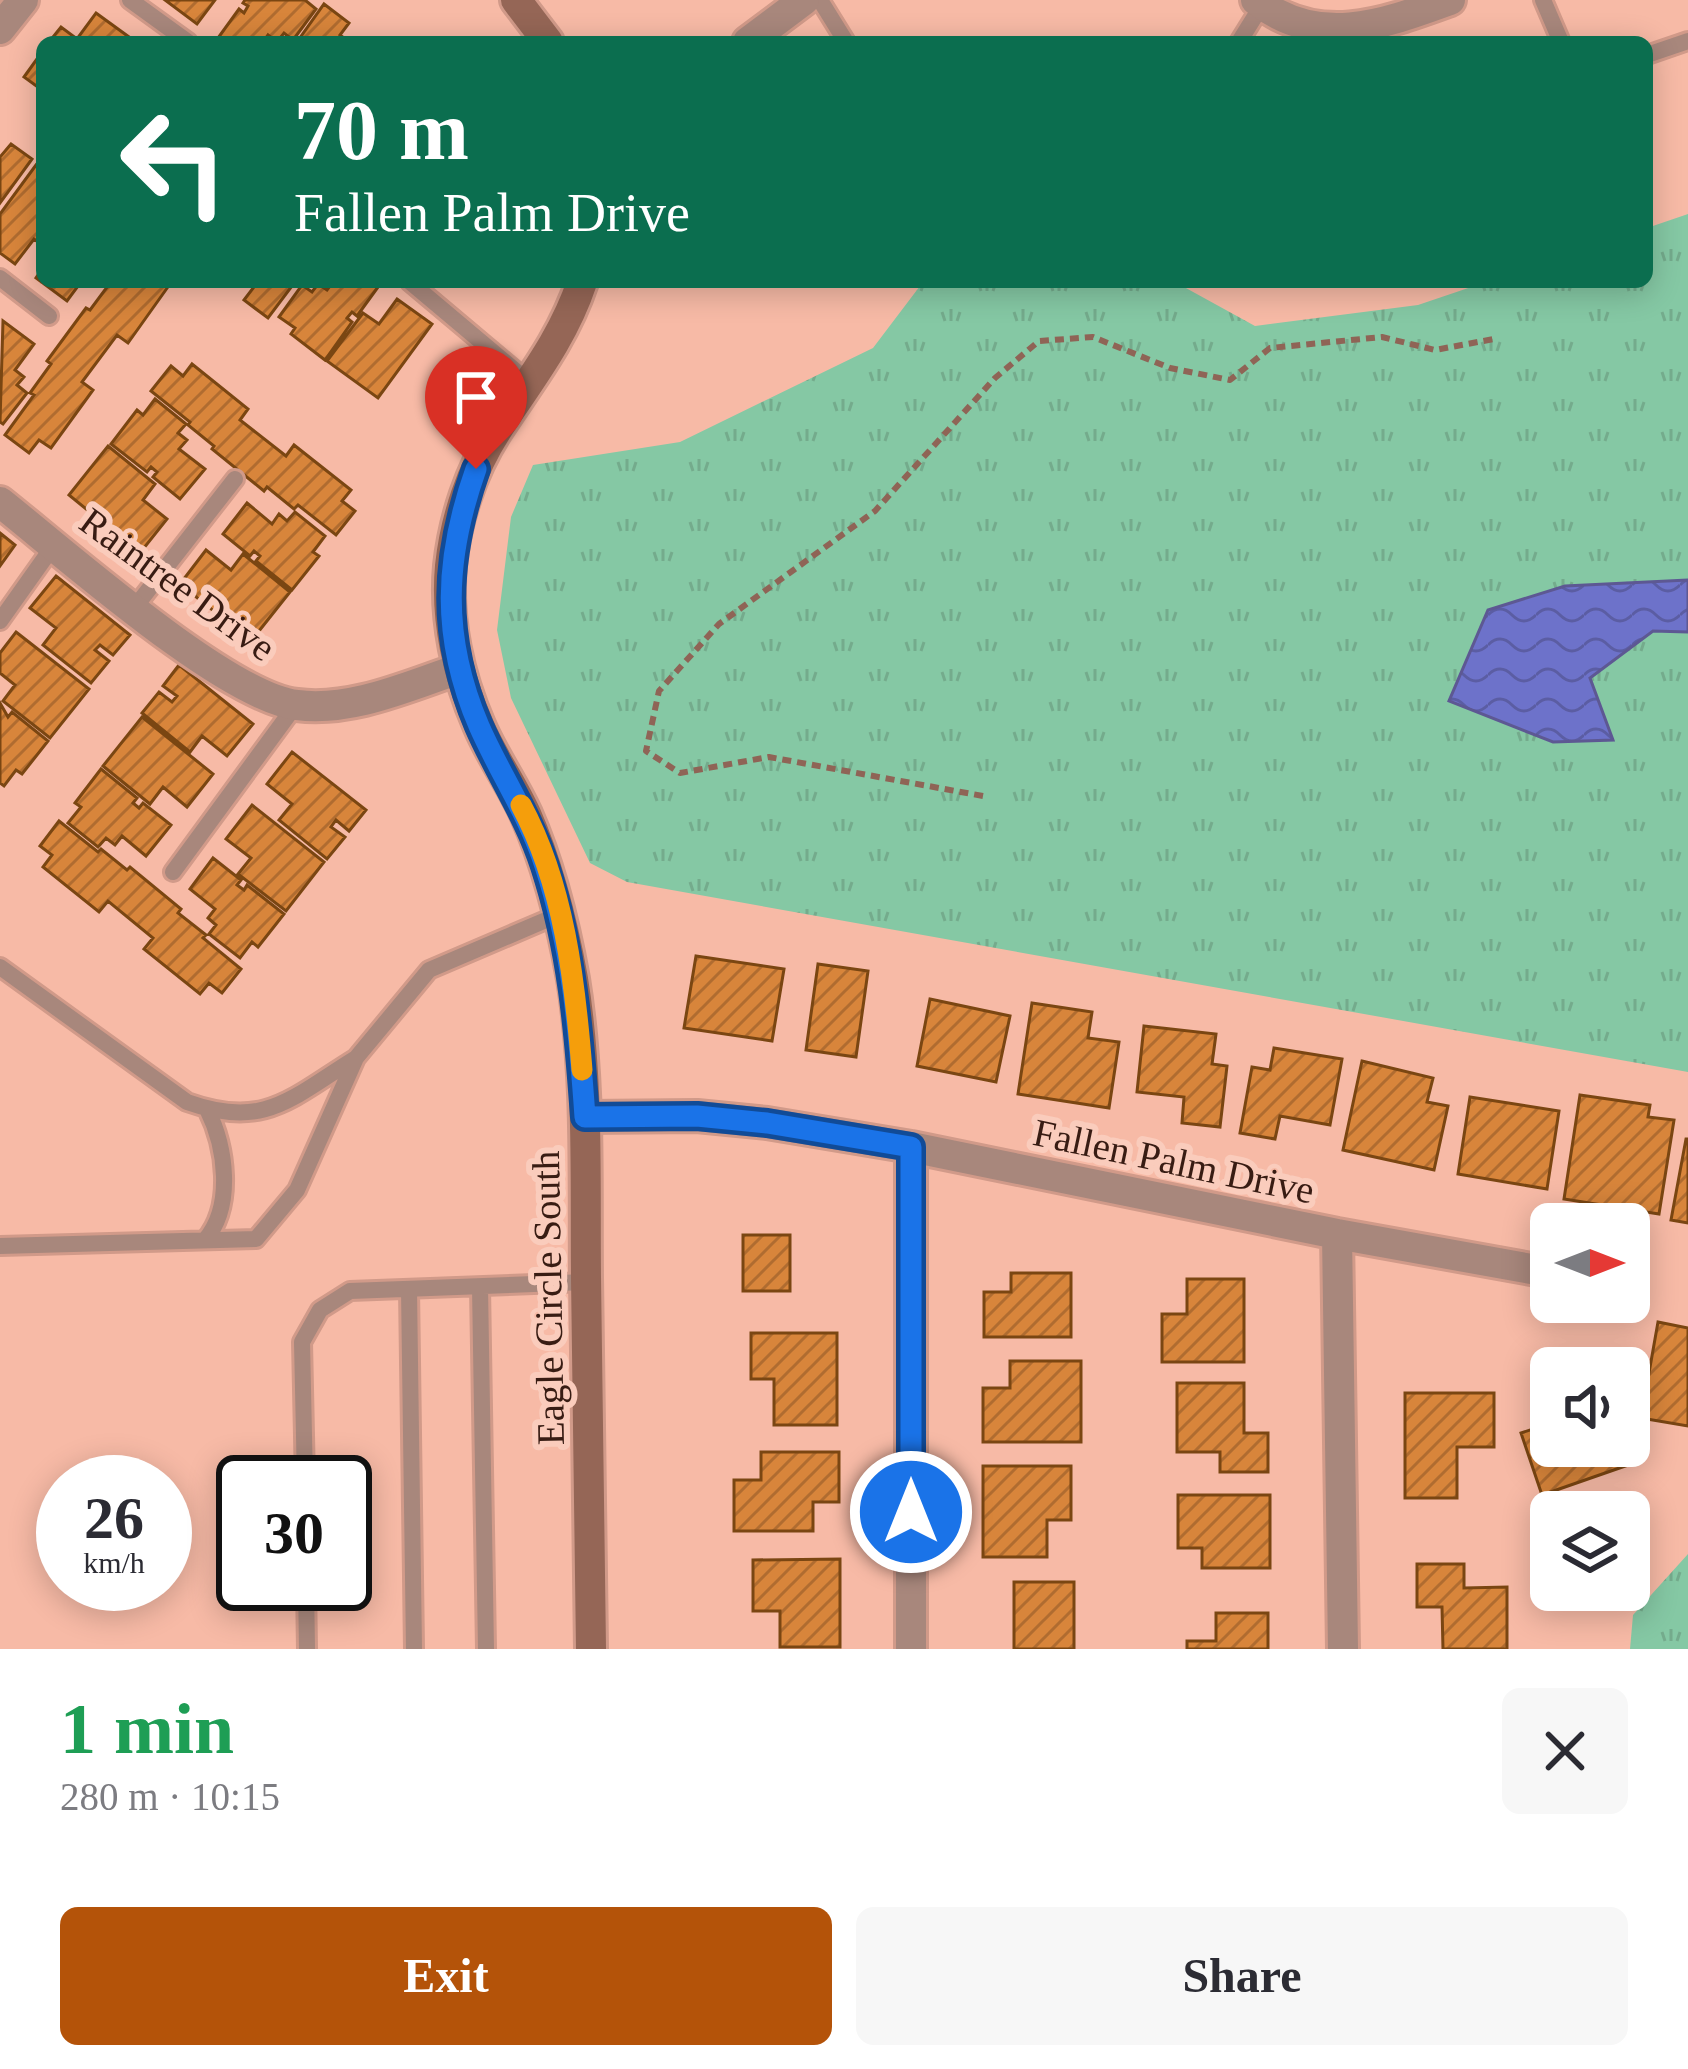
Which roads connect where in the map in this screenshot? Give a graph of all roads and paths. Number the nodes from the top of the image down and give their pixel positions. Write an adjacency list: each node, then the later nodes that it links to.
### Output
1 (23, 0): 8 (street)
2 (130, 0): 10 (lane)
3 (516, 0): 11 (street)
4 (1450, 0): 9 (street)
5 (1543, 0): 15 (lane)
6 (800, 2): 12 (street); 13 (lane)
7 (1259, 3): 9 (street); 14 (lane)
8 (0, 29)
9 (1315, 34)
10 (180, 36)
11 (545, 36)
12 (756, 36)
13 (839, 36)
14 (1242, 36)
15 (1558, 36)
16 (1688, 40): 17 (lane)
17 (1653, 53)
18 (0, 278): 21 (lane)
19 (417, 288): 23 (lane)
20 (580, 288): 23 (street, Eagle Circle South)
21 (49, 316)
22 (1494, 339): 31 (path)
23 (530, 383): 29 (street, Eagle Circle South)
24 (236, 479): 27 (lane)
25 (0, 502): 26 (street, Raintree Drive)
26 (54, 544): 27 (street, Raintree Drive); 28 (lane)
27 (134, 608): 30 (street, Raintree Drive)
28 (0, 621)
29 (459, 669): 30 (street, Raintree Drive); 33 (street, Eagle Circle South)
30 (295, 706): 32 (lane)
31 (983, 796)
32 (173, 872)
33 (560, 914): 35 (lane); 37 (street, Eagle Circle South)
34 (0, 967): 36 (lane)
35 (356, 1058): 36 (lane); 40 (lane)
36 (207, 1109): 40 (lane)
37 (585, 1117): 38 (street, Fallen Palm Drive); 43 (street, Eagle Circle South)
38 (911, 1147): 39 (street, Fallen Palm Drive); 52 (street)
39 (1337, 1234): 42 (street); 53 (street, Fallen Palm Drive)
40 (205, 1240): 41 (lane)
41 (0, 1246)
42 (1530, 1269)
43 (586, 1282): 44 (lane); 51 (street, Eagle Circle South)
44 (480, 1287): 45 (lane); 50 (lane)
45 (410, 1289): 46 (lane); 49 (lane)
46 (304, 1455)
47 (306, 1611): 48 (lane)
48 (307, 1649)
49 (414, 1649)
50 (486, 1649)
51 (591, 1649)
52 (911, 1649)
53 (1343, 1649)

